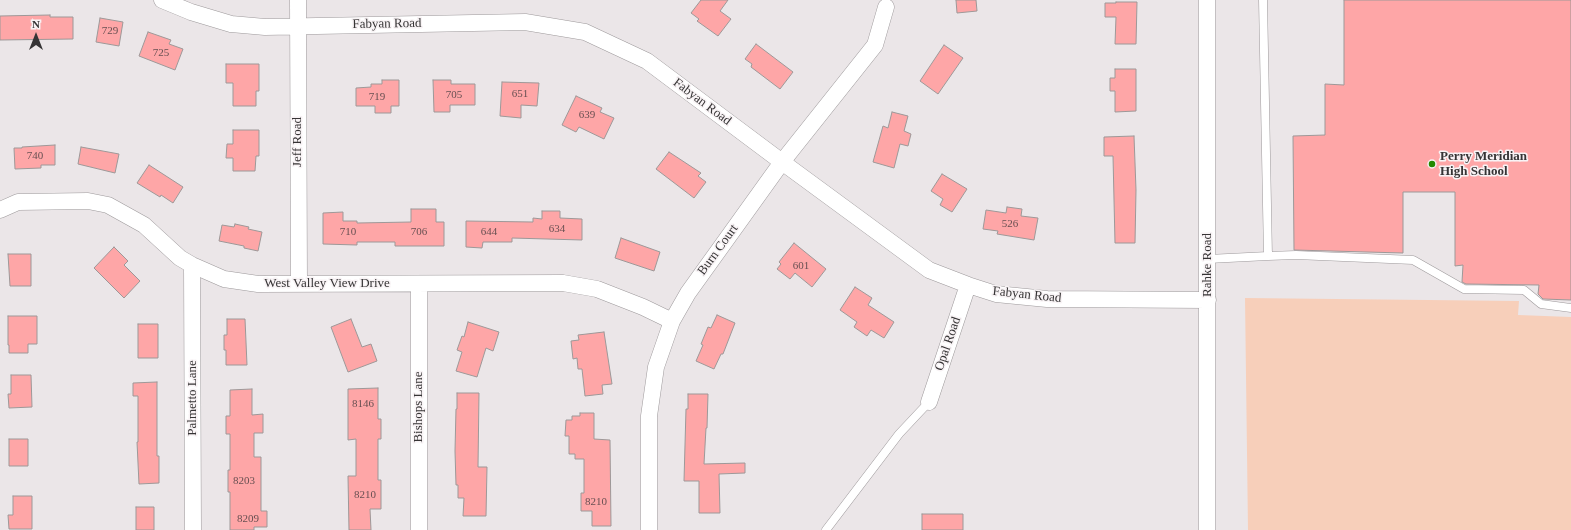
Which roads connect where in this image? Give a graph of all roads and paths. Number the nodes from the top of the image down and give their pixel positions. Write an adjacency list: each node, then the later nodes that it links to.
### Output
1 (162, 0): 6 (street, Fabyan Road)
2 (298, 0): 6 (street, Jeff Road)
3 (1207, 0): 10 (street, Rahke Road)
4 (1263, 0): 9 (lane)
5 (886, 7): 7 (street, Burn Court)
6 (298, 26): 7 (street, Fabyan Road); 12 (street, Jeff Road)
7 (782, 162): 14 (street, Fabyan Road); 17 (street, Burn Court)
8 (0, 210): 11 (street, West Valley View Drive)
9 (1268, 256): 10 (lane); 16 (lane)
10 (1208, 259): 15 (street, Rahke Road)
11 (192, 265): 12 (street, West Valley View Drive); 19 (street, Palmetto Lane)
12 (299, 284): 13 (street, West Valley View Drive)
13 (419, 284): 17 (street, West Valley View Drive); 20 (street, Bishops Lane)
14 (968, 285): 15 (street, Fabyan Road); 18 (street, Opal Road)
15 (1208, 300): 23 (street, Rahke Road)
16 (1571, 308)
17 (672, 321): 21 (street, Burn Court)
18 (928, 402): 22 (lane)
19 (193, 530)
20 (419, 530)
21 (649, 530)
22 (826, 530)
23 (1207, 530)

